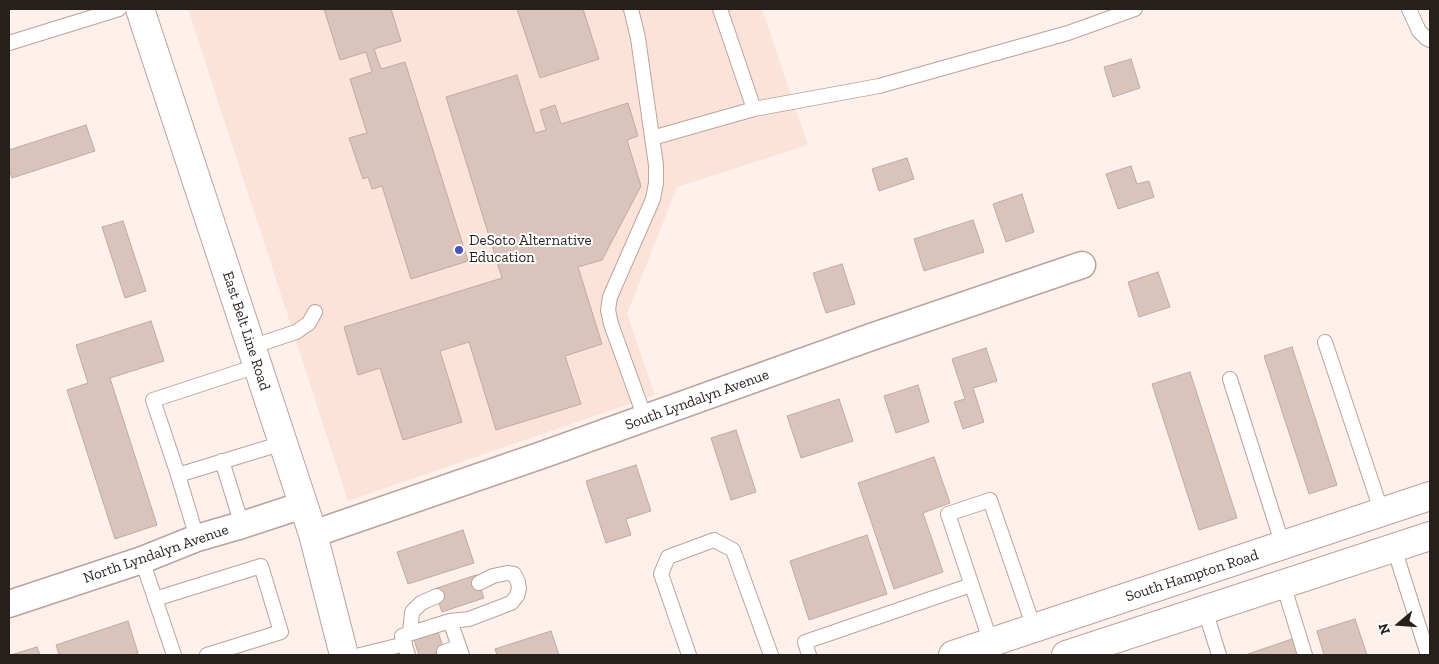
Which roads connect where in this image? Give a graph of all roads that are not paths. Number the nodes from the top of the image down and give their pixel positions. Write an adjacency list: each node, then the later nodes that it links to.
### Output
1 (119, 9): 7 (lane)
2 (140, 9): 15 (main road, East Belt Line Road)
3 (631, 9): 11 (lane)
4 (720, 9): 10 (lane)
5 (1135, 9): 10 (lane)
6 (1409, 9): 8 (lane)
7 (80, 15): 9 (lane)
8 (1430, 40)
9 (9, 44)
10 (754, 109): 11 (lane)
11 (652, 138): 17 (lane)
12 (1082, 265): 17 (street, South Lyndalyn Avenue)
13 (315, 312): 15 (lane)
14 (1325, 342): 23 (lane)
15 (254, 356): 18 (main road, East Belt Line Road); 20 (lane)
16 (1230, 379): 28 (lane)
17 (645, 418): 25 (street, South Lyndalyn Avenue)
18 (283, 443): 19 (lane); 22 (main road, East Belt Line Road)
19 (222, 461): 20 (lane); 24 (lane)
20 (178, 475): 27 (lane)
21 (1430, 496): 23 (main road, South Hampton Road)
22 (303, 505): 24 (street, North Lyndalyn Avenue); 25 (main road, East Belt Line Road)
23 (1382, 513): 28 (main road, South Hampton Road); 29 (main road)
24 (242, 525): 27 (street, North Lyndalyn Avenue)
25 (313, 534): 48 (main road, East Belt Line Road)
26 (1430, 536): 29 (main road)
27 (197, 538): 30 (street, North Lyndalyn Avenue)
28 (1283, 546): 31 (main road, South Hampton Road)
29 (1394, 548): 34 (main road); 41 (lane)
30 (142, 560): 36 (lane); 37 (street, North Lyndalyn Avenue)
31 (1194, 575): 38 (main road); 40 (main road, South Hampton Road)
32 (479, 583): 39 (lane)
33 (971, 584): 40 (lane); 42 (lane); 52 (lane)
34 (1283, 584): 38 (main road); 56 (lane)
35 (437, 596): 43 (lane)
36 (155, 599): 46 (lane); 47 (lane)
37 (9, 604)
38 (1205, 610): 54 (main road); 55 (lane)
39 (450, 621): 43 (lane); 44 (lane)
40 (1034, 628): 42 (main road, South Hampton Road)
41 (1426, 636): 57 (lane)
42 (990, 643): 53 (main road, South Hampton Road)
43 (408, 644): 49 (lane)
44 (461, 651): 45 (lane)
45 (444, 652)
46 (174, 655)
47 (207, 655)
48 (344, 655)
49 (360, 655)
50 (689, 655): 51 (lane)
51 (771, 655)
52 (809, 655)
53 (953, 655)
54 (1066, 655)
55 (1219, 655)
56 (1305, 655)
57 (1428, 655)

